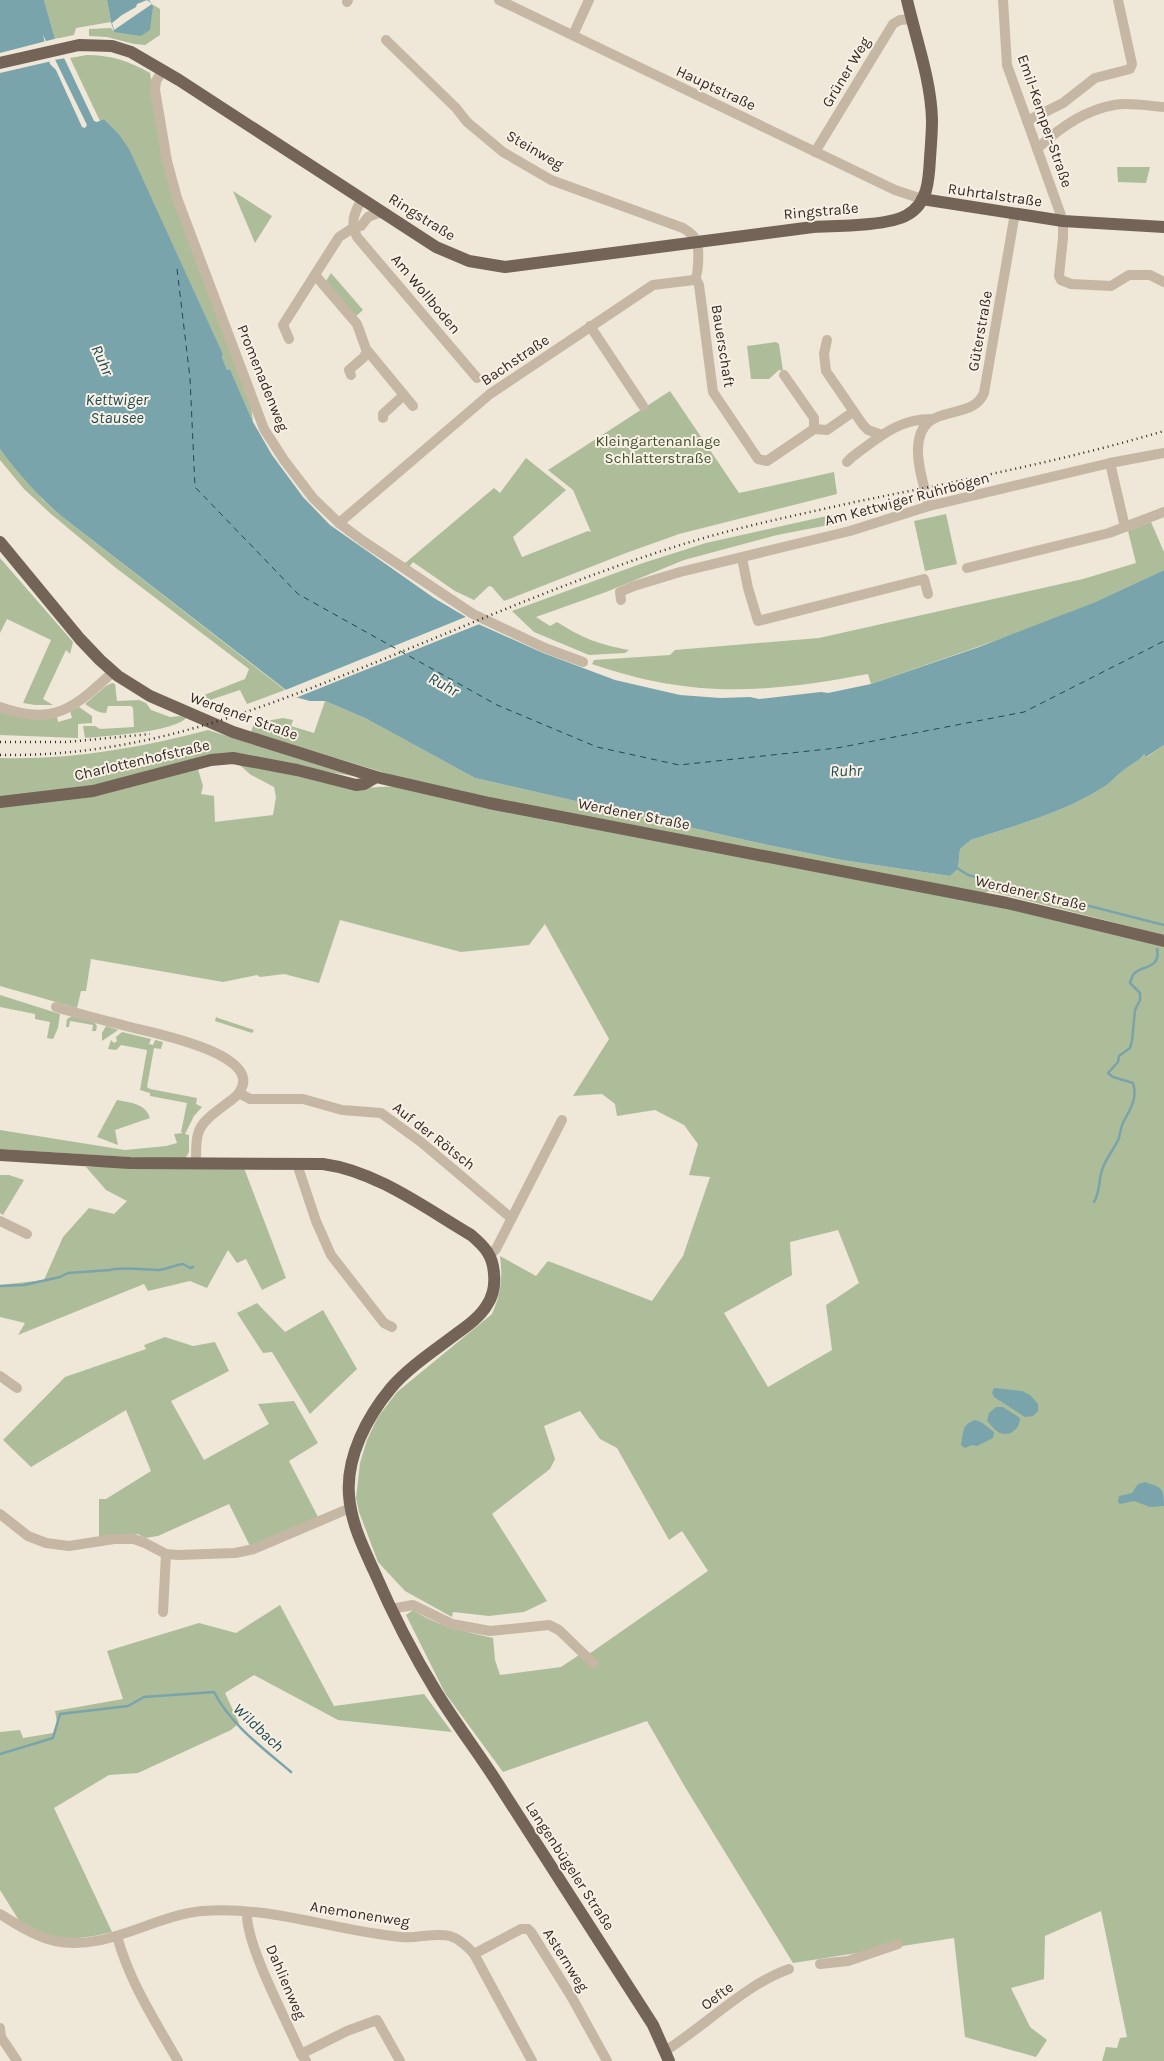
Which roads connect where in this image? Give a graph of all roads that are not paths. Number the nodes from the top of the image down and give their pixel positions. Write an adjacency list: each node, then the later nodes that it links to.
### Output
1 (499, 0): 7 (street, Hauptstraße)
2 (590, 0): 7 (street)
3 (907, 0): 6 (main road)
4 (1003, 0): 12 (street, Emil-Kemper-Straße)
5 (1118, 0): 12 (street)
6 (911, 19): 14 (street, Grüner Weg); 16 (main road)
7 (572, 35): 14 (street, Hauptstraße)
8 (386, 40): 22 (street, Steinweg)
9 (0, 63): 10 (main road, Ringstraße)
10 (163, 70): 15 (main road, Ringstraße); 46 (street, Promenadenweg)
11 (1164, 107): 13 (street)
12 (1027, 121): 13 (street, Emil-Kemper-Straße)
13 (1038, 149): 19 (street, Emil-Kemper-Straße)
14 (815, 152): 16 (street, Hauptstraße)
15 (362, 199): 18 (main road, Ringstraße); 21 (street)
16 (922, 199): 17 (main road, Ruhrtalstraße); 22 (main road, Ringstraße)
17 (1016, 213): 19 (main road, Ruhrtalstraße); 38 (street, Güterstraße)
18 (388, 214): 21 (street); 22 (main road, Ringstraße)
19 (1063, 221): 20 (main road, Ruhrtalstraße); 25 (street)
20 (1164, 227)
21 (353, 228): 23 (street); 32 (street, Am Wollboden)
22 (696, 241): 24 (street)
23 (315, 275): 27 (street); 29 (street)
24 (696, 279): 26 (street, Bachstraße); 39 (street, Bauerschaft)
25 (1164, 282)
26 (590, 326): 35 (street); 46 (street, Bachstraße)
27 (289, 339)
28 (827, 340): 36 (street)
29 (367, 351): 30 (street); 33 (street)
30 (351, 375)
31 (784, 375): 39 (street)
32 (477, 378)
33 (404, 395): 34 (street); 37 (street)
34 (414, 406)
35 (643, 406)
36 (852, 412): 39 (street, Bauerschaft); 40 (street)
37 (382, 418)
38 (932, 419): 40 (street, Güterstraße); 44 (street)
39 (814, 429)
40 (882, 435): 42 (street, Güterstraße)
41 (1164, 453): 43 (street, Am Kettwiger Ruhrbogen)
42 (847, 462)
43 (1110, 463): 44 (street, Am Kettwiger Ruhrbogen); 47 (street)
44 (929, 506): 49 (street, Am Kettwiger Ruhrbogen)
45 (1164, 512): 47 (street)
46 (339, 523): 53 (street, Promenadenweg)
47 (1125, 527): 50 (street)
48 (0, 542): 54 (main road, Werdener Straße)
49 (742, 558): 51 (street); 52 (street, Am Kettwiger Ruhrbogen)
50 (967, 568)
51 (928, 594)
52 (621, 600)
53 (582, 662)
54 (113, 672): 55 (street); 56 (main road, Werdener Straße)
55 (0, 707)
56 (376, 777): 57 (main road, Charlottenhofstraße); 58 (main road, Werdener Straße)
57 (0, 802)
58 (1164, 941)
59 (56, 1007): 60 (street)
60 (239, 1093): 63 (street); 65 (street, Auf der Rötsch)
61 (562, 1120): 65 (street)
62 (0, 1154): 63 (main road)
63 (196, 1164): 64 (main road)
64 (297, 1164): 68 (main road); 69 (street)
65 (511, 1218): 68 (street)
66 (0, 1221): 67 (street)
67 (27, 1234)
68 (490, 1255): 72 (main road)
69 (392, 1327)
70 (0, 1376): 71 (street)
71 (17, 1388)
72 (350, 1508): 74 (street); 75 (main road)
73 (0, 1514): 74 (street)
74 (166, 1554): 76 (street)
75 (391, 1609): 77 (street); 86 (main road, Langenbügeler Straße)
76 (163, 1612)
77 (594, 1663)
78 (247, 1912): 80 (street, Anemonenweg); 82 (street, Anemonenweg); 87 (street, Dahlienweg)
79 (1, 1916): 80 (street, Anemonenweg)
80 (117, 1936): 90 (street)
81 (898, 1944): 83 (street)
82 (474, 1954): 88 (street, Anemonenweg); 92 (street, Asternweg)
83 (820, 1964)
84 (789, 1968): 86 (street, Oefte)
85 (0, 2028): 89 (street)
86 (667, 2056)
87 (304, 2057): 91 (street)
88 (529, 2060)
89 (17, 2061)
90 (178, 2061)
91 (400, 2061)
92 (606, 2061)

